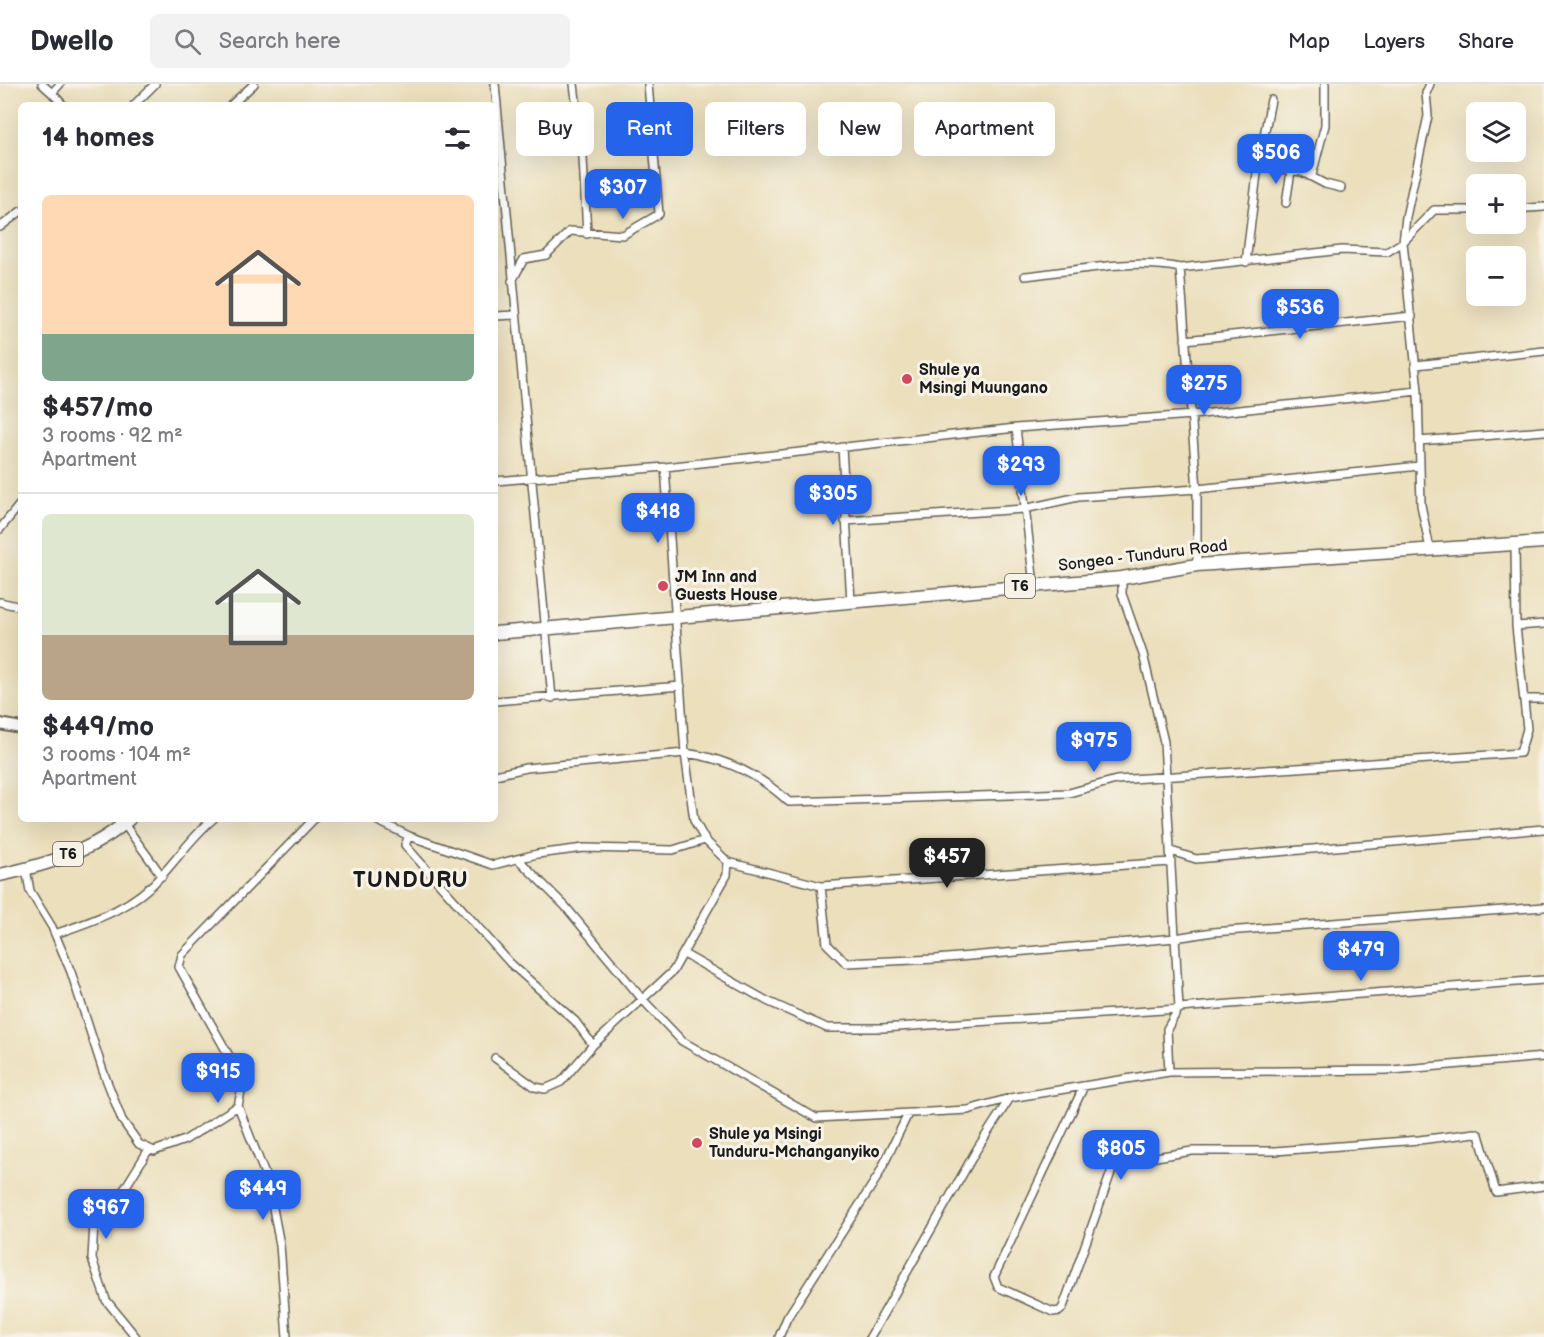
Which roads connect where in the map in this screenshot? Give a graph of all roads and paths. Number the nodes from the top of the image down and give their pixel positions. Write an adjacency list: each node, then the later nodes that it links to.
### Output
1 (42, 84): 10 (street)
2 (60, 84): 10 (street)
3 (155, 84): 13 (street)
4 (254, 84): 14 (street)
5 (495, 84): 15 (street)
6 (574, 84): 27 (street)
7 (648, 84): 27 (street)
8 (1325, 84): 19 (street)
9 (1430, 84): 28 (street)
10 (52, 93): 12 (street)
11 (1271, 100): 17 (street)
12 (60, 102)
13 (137, 102)
14 (234, 102)
15 (497, 102)
16 (498, 119): 32 (street)
17 (1258, 166): 18 (street); 29 (street)
18 (1291, 171): 19 (street); 21 (street)
19 (1312, 176): 20 (street)
20 (1341, 188)
21 (1286, 203)
22 (1544, 207): 23 (street)
23 (1526, 208)
24 (1466, 210): 28 (street)
25 (18, 213): 26 (street)
26 (0, 227)
27 (587, 234): 32 (street)
28 (1403, 242): 29 (street); 35 (street)
29 (1246, 262): 30 (street)
30 (1180, 268): 31 (street); 36 (street)
31 (1025, 276)
32 (512, 281): 33 (street)
33 (515, 315): 34 (street); 47 (street)
34 (498, 316)
35 (1412, 316): 36 (street); 38 (street)
36 (1185, 340): 40 (street)
37 (1544, 351): 38 (street)
38 (1416, 365): 39 (street)
39 (1418, 391): 40 (street); 43 (street)
40 (1192, 415): 41 (street); 49 (street)
41 (1016, 428): 44 (street); 51 (street)
42 (1544, 431): 43 (street)
43 (1419, 441): 45 (street)
44 (842, 447): 46 (street); 52 (street)
45 (1419, 466): 49 (street); 56 (street)
46 (665, 467): 47 (street); 63 (street)
47 (532, 477): 48 (street); 66 (street)
48 (498, 481)
49 (1197, 489): 51 (street); 57 (street)
50 (18, 508): 53 (street)
51 (1024, 509): 52 (street); 59 (street)
52 (845, 521): 61 (street)
53 (0, 529)
54 (1515, 542): 55 (highway, Songea - Tunduru Road / T6); 56 (highway, Songea - Tunduru Road / T6); 65 (street)
55 (1544, 542)
56 (1430, 549): 57 (highway, Songea - Tunduru Road / T6)
57 (1197, 565): 58 (highway, Songea - Tunduru Road / T6)
58 (1122, 578): 59 (highway, Songea - Tunduru Road / T6); 77 (street)
59 (1034, 585): 61 (highway, Songea - Tunduru Road / T6)
60 (0, 602): 62 (street)
61 (851, 602): 63 (highway, Songea - Tunduru Road / T6)
62 (18, 606)
63 (676, 618): 66 (highway, Songea - Tunduru Road / T6); 68 (street)
64 (1544, 624): 65 (street)
65 (1516, 626): 70 (street)
66 (545, 631): 67 (highway, Songea - Tunduru Road / T6); 69 (street)
67 (498, 633)
68 (681, 686): 69 (street); 75 (street)
69 (552, 698): 72 (street)
70 (1524, 699): 71 (street); 77 (street)
71 (1544, 699)
72 (498, 701)
73 (0, 724): 74 (main road)
74 (18, 727)
75 (685, 753): 76 (street); 77 (street); 85 (street)
76 (498, 774)
77 (1166, 778): 86 (street)
78 (125, 822): 90 (highway, T6)
79 (127, 822): 92 (street)
80 (209, 822): 92 (street)
81 (311, 822): 107 (street)
82 (380, 822): 84 (street)
83 (1544, 829): 86 (street)
84 (410, 836): 87 (street); 101 (street)
85 (705, 840): 87 (street); 88 (street)
86 (1171, 851): 89 (street)
87 (519, 860): 99 (street)
88 (728, 862): 93 (street); 97 (street)
89 (1172, 862): 93 (street); 96 (street)
90 (26, 869): 91 (highway, T6); 95 (street)
91 (0, 875)
92 (162, 876): 95 (street)
93 (820, 886): 96 (street)
94 (1544, 907): 96 (street)
95 (55, 934): 109 (street)
96 (1175, 938): 100 (street)
97 (684, 954): 99 (street); 100 (street)
98 (1544, 980): 100 (street)
99 (644, 1000): 101 (street); 108 (street)
100 (1179, 1009): 104 (street)
101 (593, 1045): 102 (street)
102 (495, 1058)
103 (1544, 1058): 104 (street)
104 (1169, 1072): 105 (street)
105 (1084, 1086): 106 (street); 110 (street)
106 (1010, 1098): 108 (street); 114 (street)
107 (238, 1106): 109 (street); 112 (street)
108 (908, 1114): 113 (street)
109 (149, 1149): 111 (street)
110 (1544, 1186)
111 (136, 1337)
112 (287, 1337)
113 (779, 1337)
114 (870, 1337)

